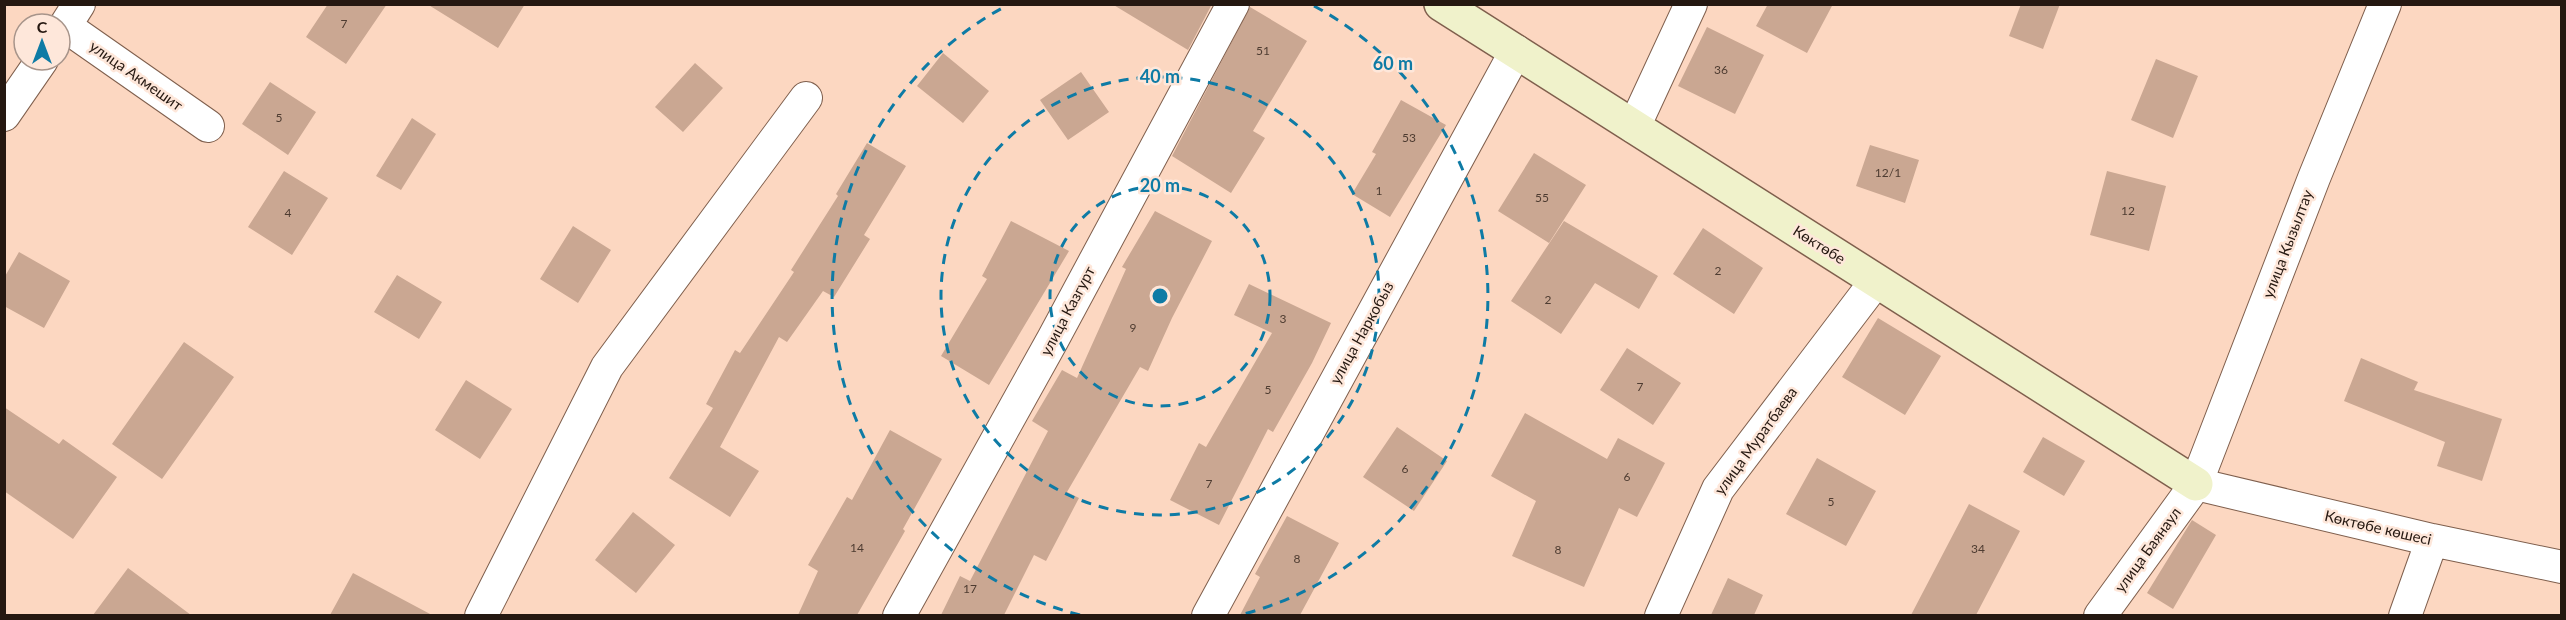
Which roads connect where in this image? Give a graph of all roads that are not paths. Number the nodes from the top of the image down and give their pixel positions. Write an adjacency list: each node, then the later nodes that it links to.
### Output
1 (1233, 4): 17 (street, улица Казгурт)
2 (1441, 4): 6 (street, Көктөбе)
3 (1691, 4): 11 (street)
4 (2385, 4): 13 (street, улица Кызылтау)
5 (72, 24): 10 (street, улица Акмешит)
6 (1515, 51): 11 (street, Көктөбе); 18 (street, улица Наркобыз)
7 (34, 72): 9 (street)
8 (806, 98): 16 (street)
9 (4, 115)
10 (208, 126)
11 (1634, 127): 12 (street, Көктөбе)
12 (1876, 281): 13 (street, Көктөбе); 19 (street, улица Муратбаева)
13 (2196, 484): 14 (street, Көктөбе көшесі); 20 (street, улица Баянаул)
14 (2432, 540): 15 (street, Көктөбе көшесі); 21 (street)
15 (2562, 567)
16 (481, 615)
17 (899, 615)
18 (1208, 615)
19 (1661, 615)
20 (2100, 615)
21 (2405, 615)

